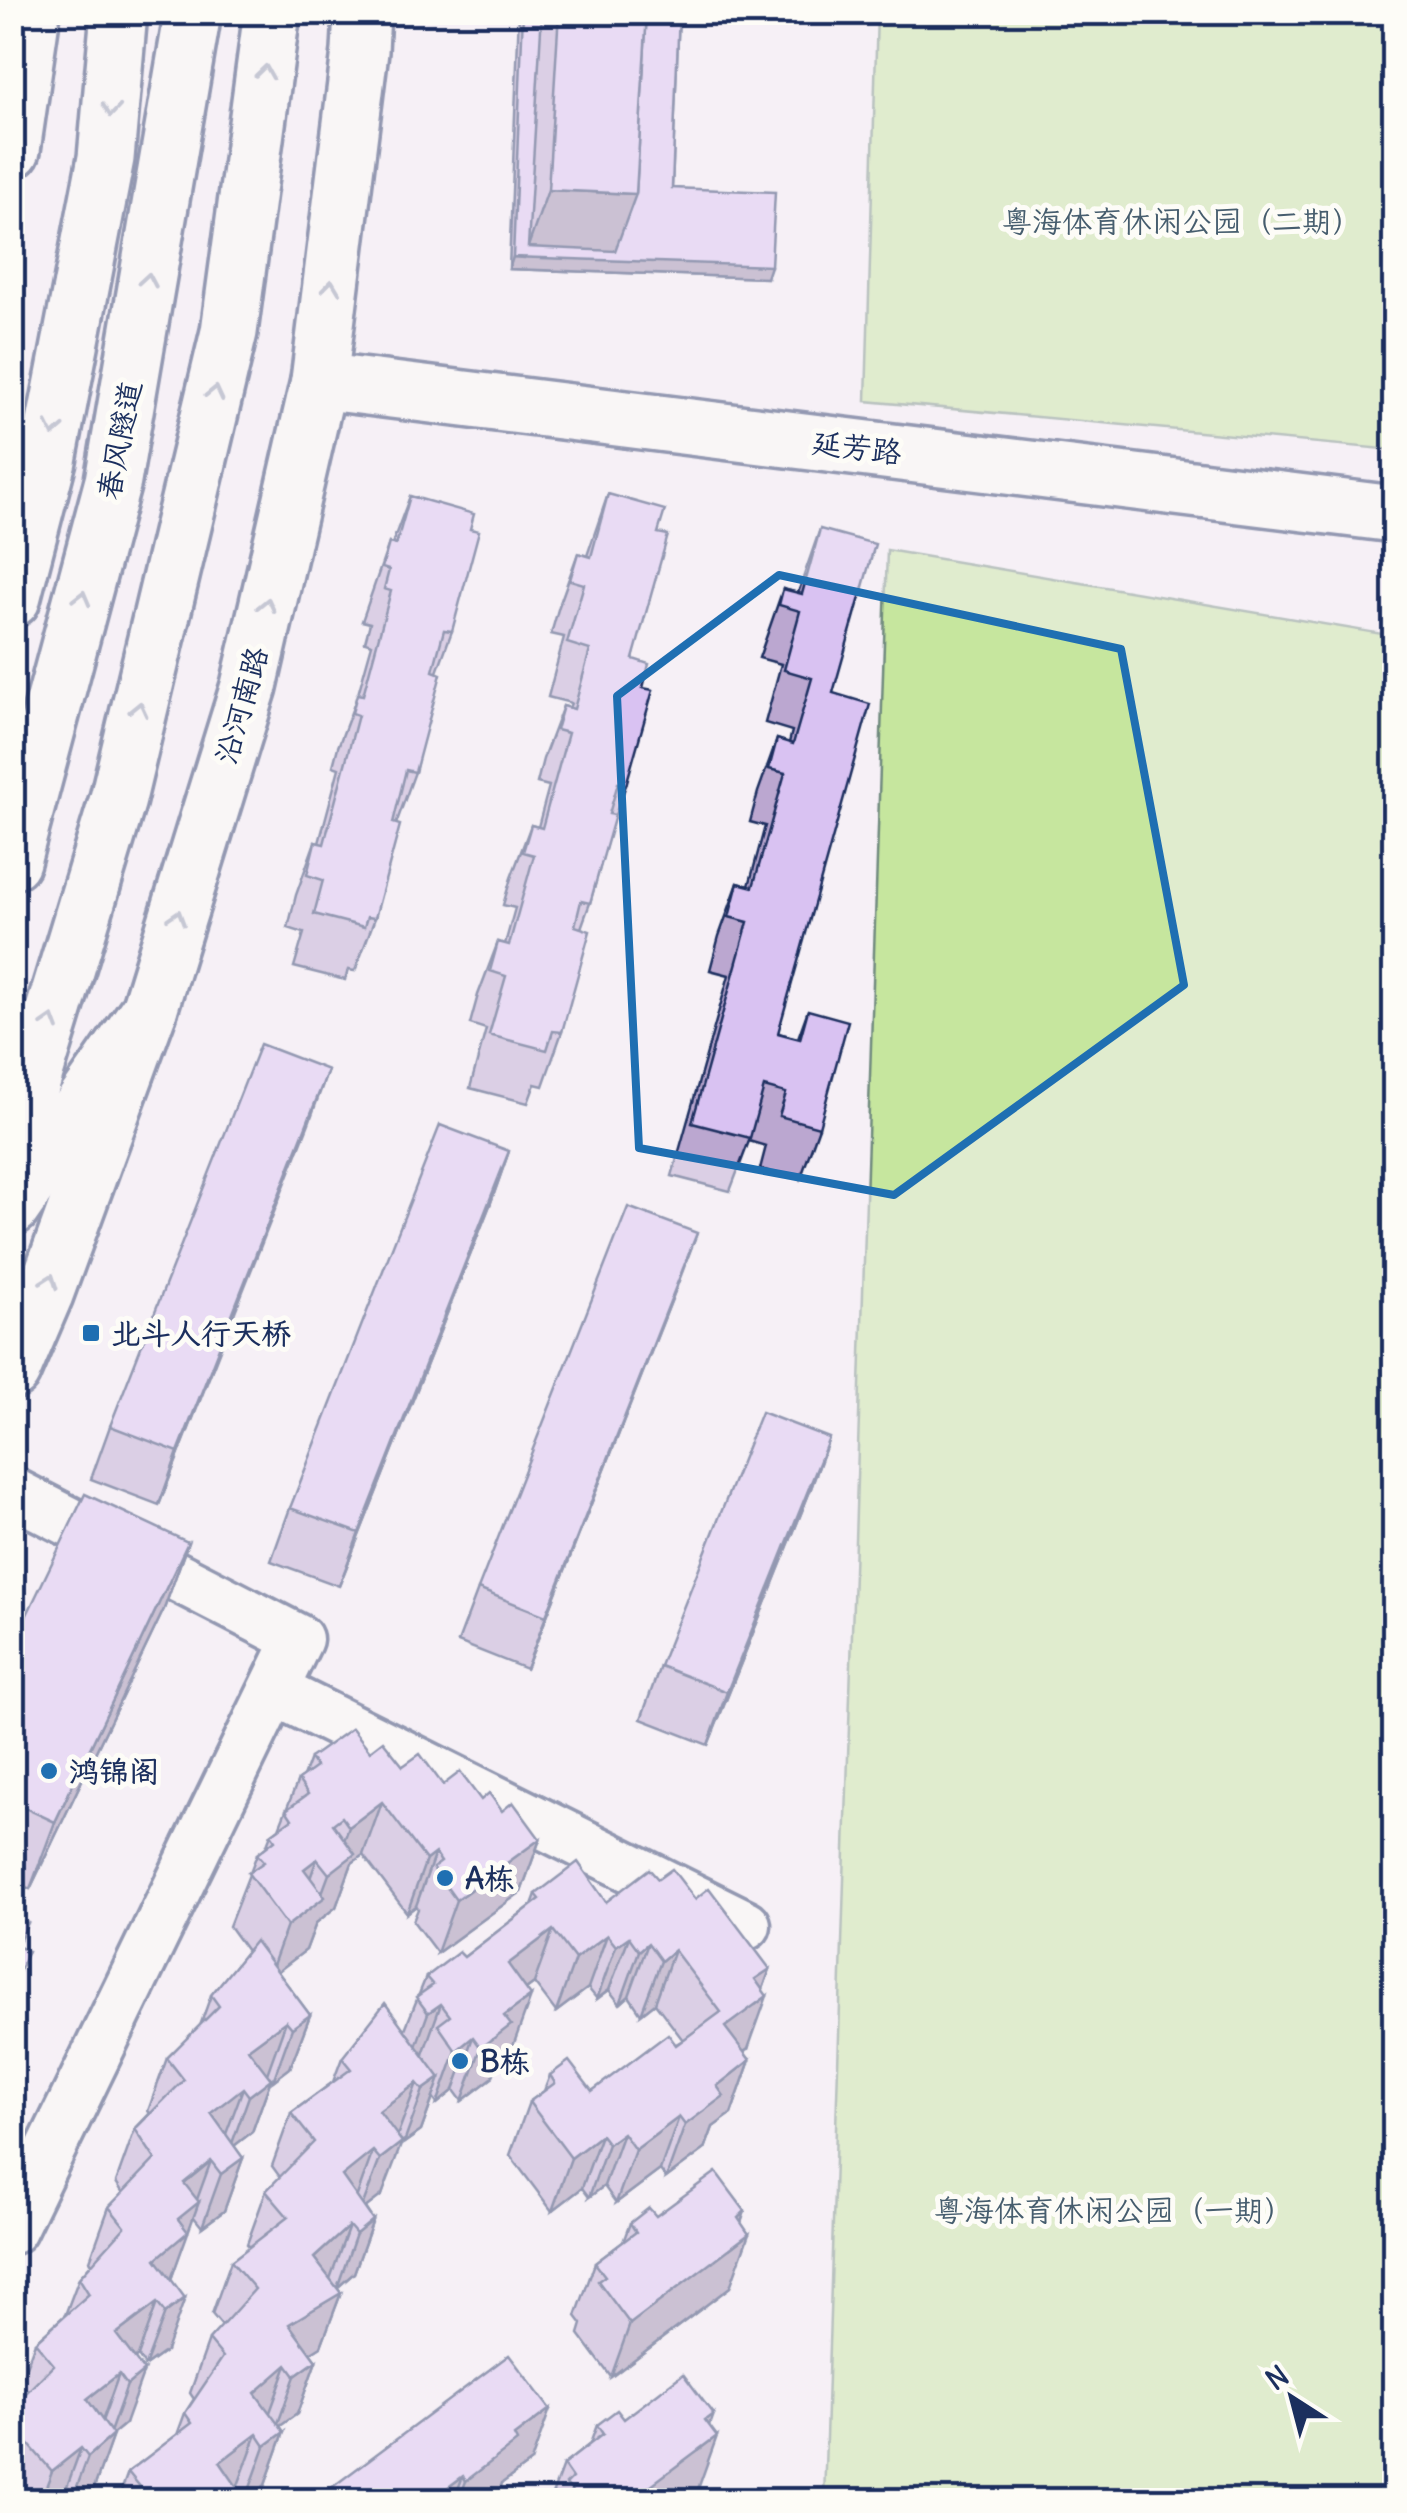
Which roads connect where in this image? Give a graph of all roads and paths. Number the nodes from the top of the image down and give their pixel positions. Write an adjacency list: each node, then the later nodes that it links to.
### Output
1 (32, 12): 6 (main road)
2 (119, 12): 9 (main road, one-way to 9)
3 (193, 12): 10 (main road, 春风隧道, one-way to 3)
4 (272, 12): 12 (main road, one-way to 4)
5 (362, 12): 7 (main road, 沿河南路, one-way to 5)
6 (12, 150)
7 (319, 381): 8 (main road, 延芳路); 11 (main road, 沿河南路, one-way to 7)
8 (1394, 514)
9 (12, 598)
10 (12, 862)
11 (148, 1010): 13 (main road); 14 (main road, 沿河南路, one-way to 11)
12 (12, 1149)
13 (12, 1207)
14 (12, 1371)
15 (12, 1492): 16 (street)
16 (275, 1691): 17 (street); 18 (street)
17 (746, 1924)
18 (12, 2228)

